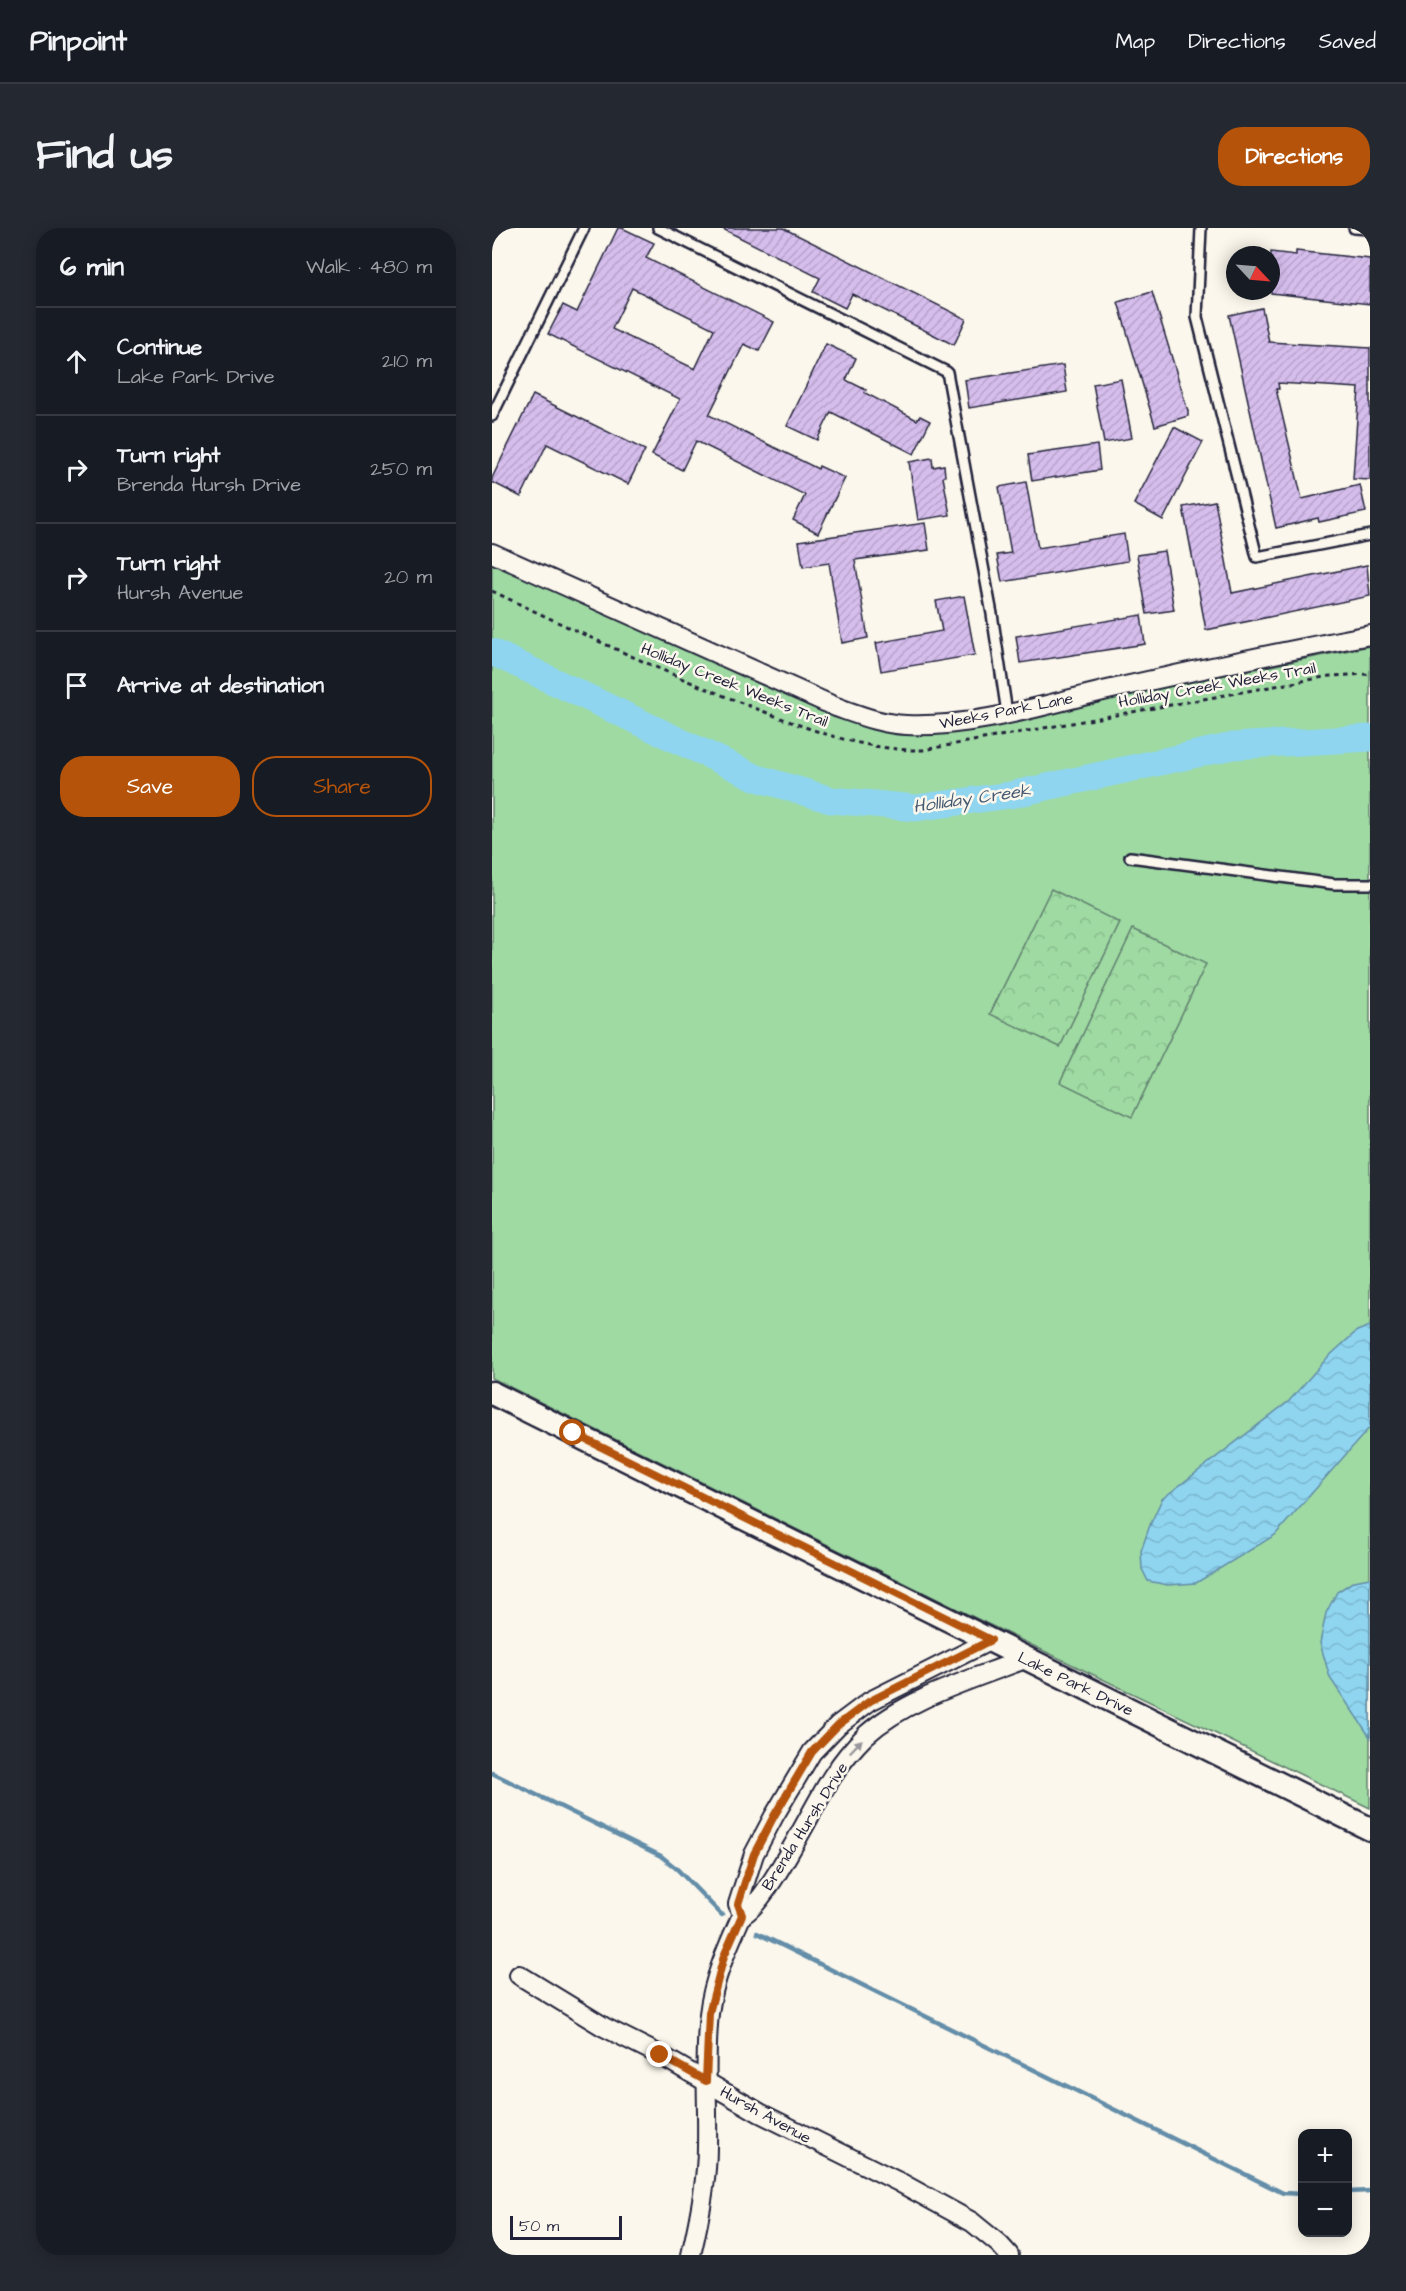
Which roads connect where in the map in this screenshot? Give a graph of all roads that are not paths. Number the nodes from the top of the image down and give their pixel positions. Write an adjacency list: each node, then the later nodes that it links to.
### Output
1 (584, 228): 6 (lane)
2 (658, 228): 10 (lane)
3 (1201, 228): 7 (lane)
4 (1354, 228): 5 (lane)
5 (1370, 229)
6 (492, 416)
7 (1370, 535)
8 (492, 553): 10 (street, Weeks Park Lane)
9 (1370, 635): 10 (street, Weeks Park Lane)
10 (1007, 713)
11 (1130, 857): 12 (lane)
12 (1370, 884)
13 (492, 1392): 14 (street, Lake Park Drive)
14 (991, 1640): 15 (street, Lake Park Drive); 17 (street, Brenda Hursh Drive)
15 (1027, 1658): 16 (street, Lake Park Drive); 17 (street, Brenda Hursh Drive, one-way to 15)
16 (1370, 1829)
17 (742, 1915): 19 (street, Brenda Hursh Drive)
18 (519, 1975): 19 (street, Hursh Avenue)
19 (706, 2081): 20 (street, Brenda Hursh Drive); 21 (street, Hursh Avenue)
20 (691, 2255)
21 (1009, 2255)

